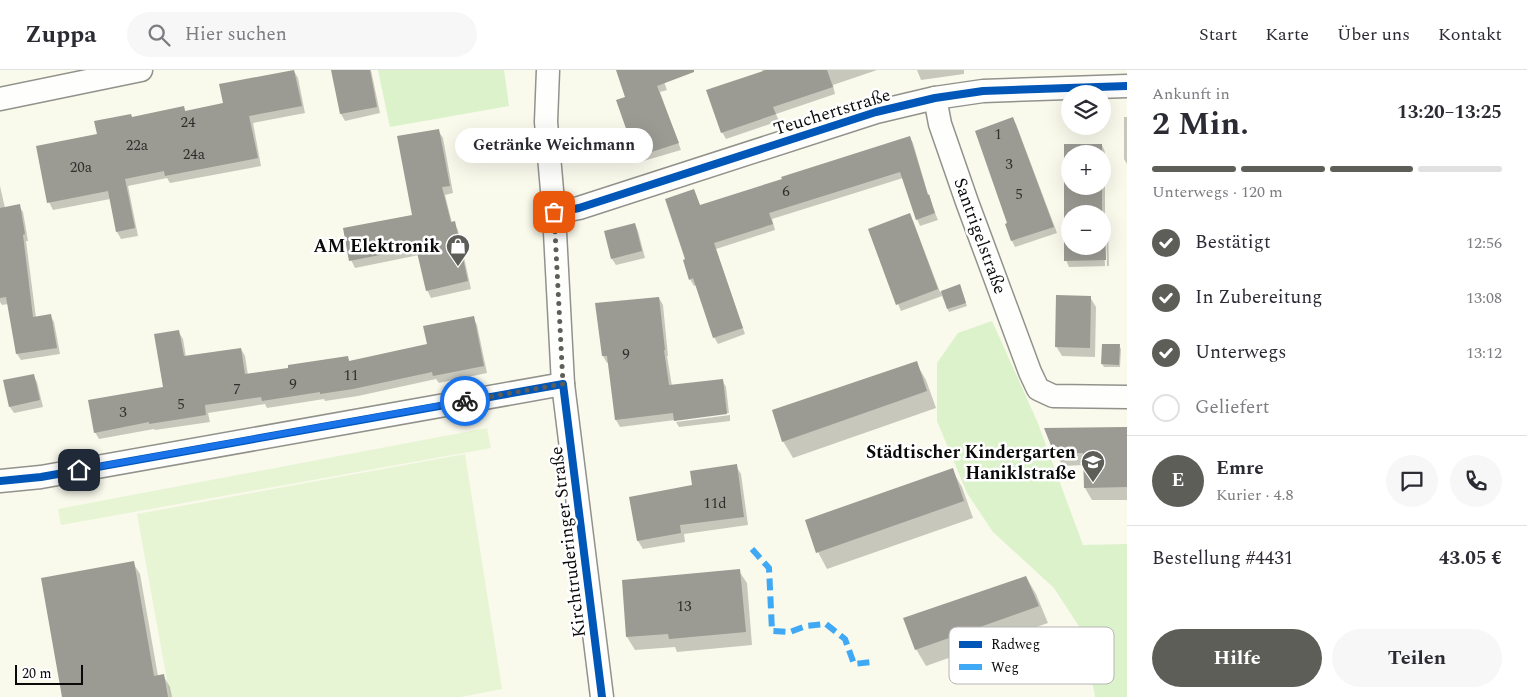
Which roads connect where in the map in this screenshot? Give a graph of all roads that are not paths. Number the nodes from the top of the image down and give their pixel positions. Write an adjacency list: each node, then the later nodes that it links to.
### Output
1 (141, 70): 5 (street)
2 (548, 70): 6 (street, Kirchtruderinger Straße)
3 (1127, 86): 4 (street, Teuchertstraße)
4 (935, 98): 6 (street, Teuchertstraße); 8 (street, Santrigelstraße)
5 (0, 99)
6 (554, 212): 7 (street, Kirchtruderinger Straße)
7 (563, 384): 9 (street); 10 (street, Kirchtruderinger Straße)
8 (1127, 397)
9 (0, 481)
10 (602, 697)

